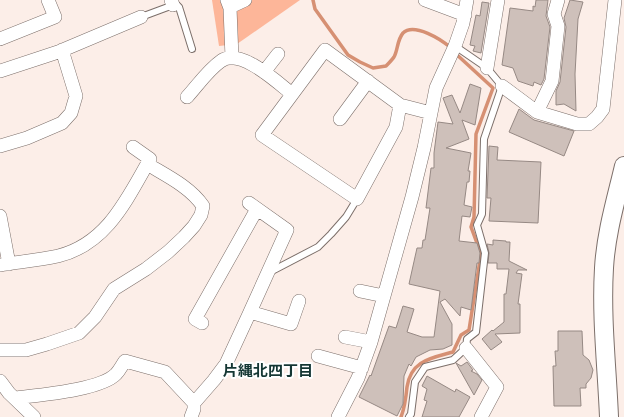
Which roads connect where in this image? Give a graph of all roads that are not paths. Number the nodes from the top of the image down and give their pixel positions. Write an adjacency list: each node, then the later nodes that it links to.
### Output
1 (48, 0): 12 (street)
2 (245, 0): 9 (street)
3 (425, 0): 10 (street)
4 (467, 0): 10 (street)
5 (498, 0): 18 (street)
6 (558, 0): 26 (street)
7 (615, 0): 26 (street)
8 (172, 2): 11 (lane); 14 (lane)
9 (228, 3): 17 (street)
10 (464, 15): 13 (street)
11 (141, 17): 15 (street)
12 (0, 39)
13 (455, 46): 18 (lane); 27 (street)
14 (192, 49)
15 (62, 50): 19 (street); 29 (street)
16 (278, 54): 20 (street)
17 (232, 58): 20 (street); 24 (street)
18 (487, 68): 22 (lane)
19 (0, 71)
20 (264, 72): 23 (street)
21 (368, 81): 23 (street); 25 (street); 28 (street)
22 (502, 86): 26 (street); 44 (lane)
23 (292, 94): 33 (street)
24 (187, 97)
25 (400, 105): 27 (street); 33 (street)
26 (537, 112)
27 (431, 114): 38 (street)
28 (340, 119)
29 (0, 146)
30 (133, 147): 31 (street)
31 (147, 164): 35 (street); 45 (street)
32 (624, 166): 56 (street)
33 (357, 199): 36 (lane)
34 (0, 216): 35 (street)
35 (5, 265)
36 (267, 274): 40 (street); 41 (street)
37 (360, 291): 38 (street)
38 (384, 296): 43 (street)
39 (299, 301): 40 (street)
40 (250, 312): 50 (street)
41 (202, 322)
42 (345, 337): 43 (street)
43 (371, 342): 47 (street)
44 (466, 348): 54 (lane); 55 (street)
45 (0, 350)
46 (318, 356): 47 (street)
47 (362, 368): 53 (street)
48 (0, 382): 49 (street)
49 (15, 398): 50 (street); 51 (street)
50 (194, 403): 52 (street)
51 (34, 417)
52 (191, 417)
53 (338, 417)
54 (409, 417)
55 (481, 417)
56 (609, 417)

